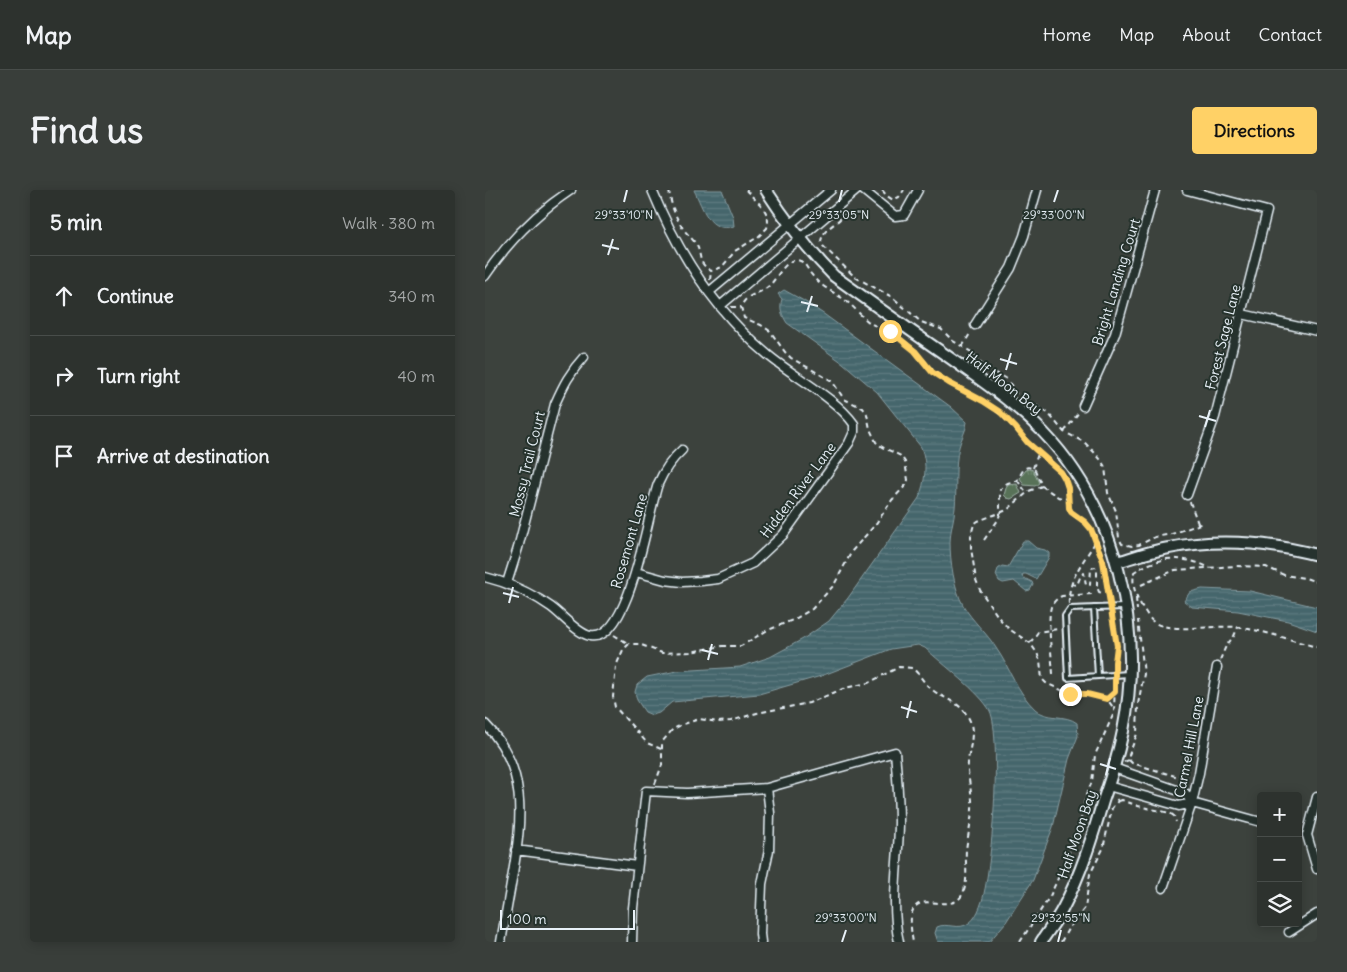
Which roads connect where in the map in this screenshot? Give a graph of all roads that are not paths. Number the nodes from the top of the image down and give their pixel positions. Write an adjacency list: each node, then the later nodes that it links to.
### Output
1 (571, 190): 13 (street)
2 (652, 190): 14 (street)
3 (766, 190): 11 (street, Half Moon Bay)
4 (831, 190): 11 (street)
5 (857, 190): 12 (street)
6 (863, 190): 7 (street)
7 (918, 190)
8 (1037, 190): 17 (street)
9 (1155, 190): 20 (street, Bright Landing Court)
10 (1187, 190): 16 (street, Forest Sage Lane)
11 (789, 225): 12 (street, Half Moon Bay); 14 (street)
12 (800, 238): 15 (street); 24 (street, Half Moon Bay)
13 (486, 273)
14 (709, 292): 15 (street)
15 (720, 306): 25 (street, Hidden River Lane)
16 (1242, 314): 18 (street); 22 (street, Forest Sage Lane)
17 (975, 325)
18 (1317, 331)
19 (584, 357): 27 (street, Mossy Trail Court)
20 (1083, 406)
21 (682, 450): 25 (street, Rosemont Lane)
22 (1187, 495)
23 (1317, 555): 24 (street)
24 (1117, 562): 28 (street, Half Moon Bay)
25 (636, 572): 27 (street, Rosemont Lane)
26 (485, 577): 27 (street)
27 (507, 583)
28 (1126, 607): 29 (lane); 31 (street, Half Moon Bay)
29 (1094, 608): 32 (lane); 32 (lane)
30 (1217, 666): 38 (street, Carmel Hill Lane)
31 (1130, 674): 32 (lane); 34 (street, Half Moon Bay)
32 (1098, 676)
33 (485, 724): 42 (street)
34 (1114, 768): 35 (street, Half Moon Bay); 38 (street)
35 (1108, 786): 38 (street); 52 (street, Half Moon Bay)
36 (767, 788): 43 (street); 50 (street); 51 (street)
37 (1317, 797): 41 (street)
38 (1192, 803): 39 (street); 45 (street, Carmel Hill Lane)
39 (1257, 821)
40 (1302, 833): 41 (street)
41 (1307, 835): 44 (street)
42 (516, 850): 43 (street); 48 (street)
43 (637, 866): 49 (street)
44 (1317, 869)
45 (1163, 888)
46 (1317, 914): 47 (street)
47 (1289, 932)
48 (501, 942)
49 (632, 942)
50 (761, 942)
51 (899, 942)
52 (1041, 942)

